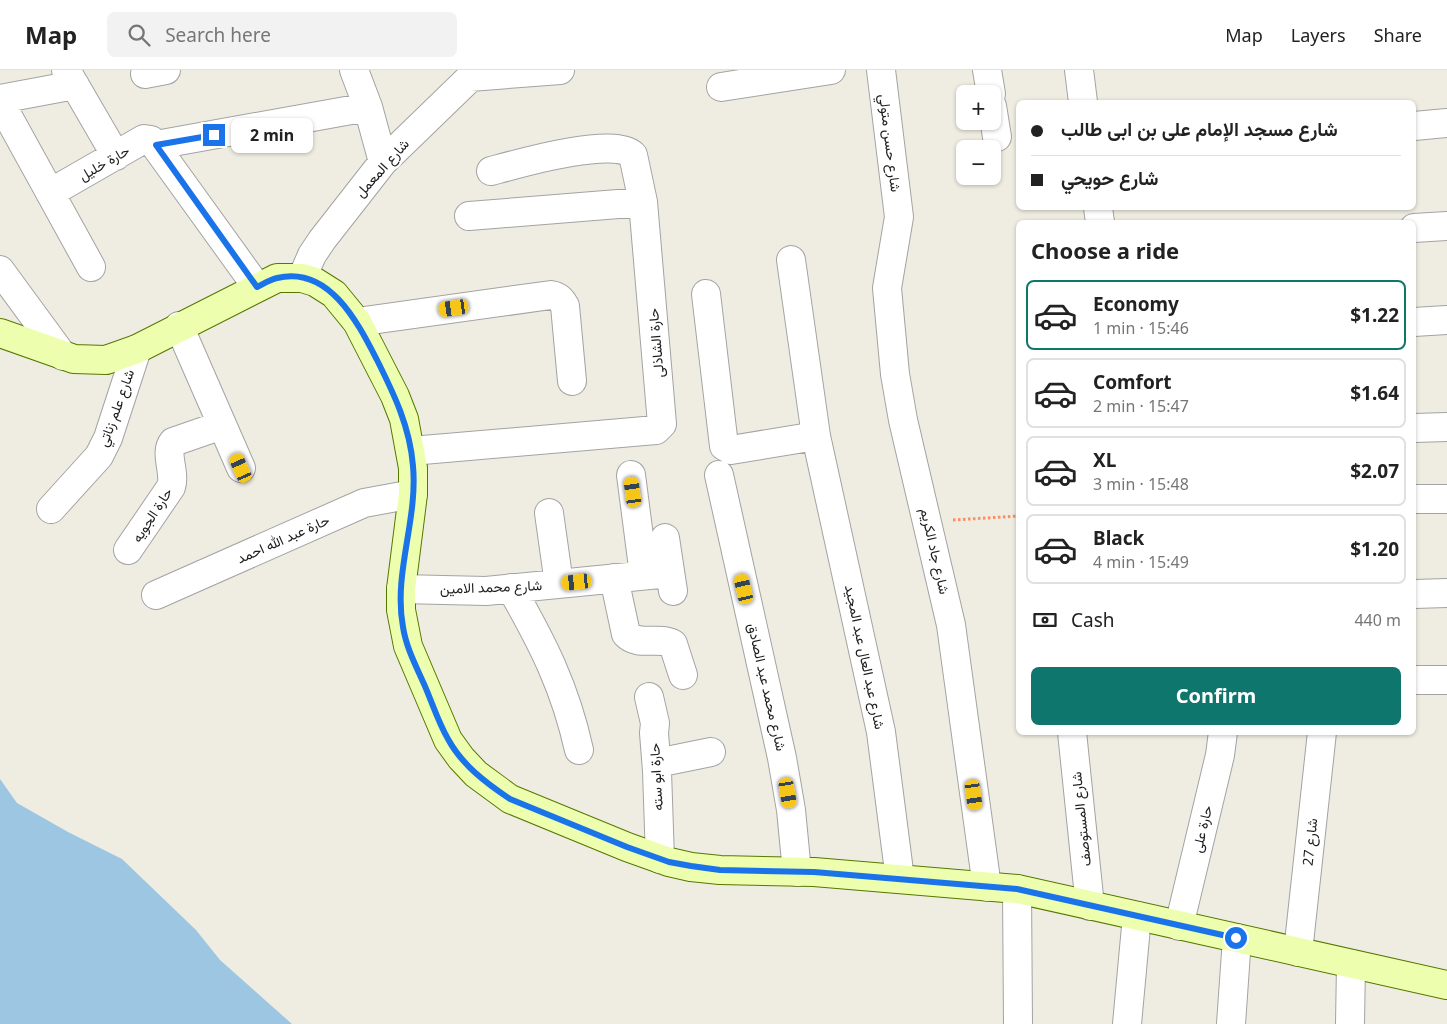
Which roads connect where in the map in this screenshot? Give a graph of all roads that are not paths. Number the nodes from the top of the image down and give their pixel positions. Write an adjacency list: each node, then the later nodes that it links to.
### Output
1 (354, 70): 14 (street)
2 (560, 70): 7 (street)
3 (831, 70): 8 (street)
4 (881, 70): 27 (street, شارع حسن متولي)
5 (988, 70): 10 (street)
6 (1079, 70): 13 (street)
7 (474, 74): 22 (street, شارع المعمل)
8 (748, 76): 11 (street)
9 (71, 78): 12 (street); 21 (street)
10 (990, 85)
11 (721, 87)
12 (0, 100): 19 (street)
13 (1083, 100)
14 (368, 107): 20 (street); 22 (street)
15 (1447, 123): 16 (street)
16 (1416, 126)
17 (996, 130): 18 (street)
18 (997, 137)
19 (8, 138): 24 (street)
20 (156, 145): 21 (street, حارة خليل); 34 (street)
21 (116, 156): 24 (street, حارة خليل)
22 (384, 162): 33 (street, شارع المعمل)
23 (491, 171): 25 (street, حارة الشاذلى)
24 (50, 193): 31 (street)
25 (643, 202): 26 (street); 48 (street, حارة الشاذلى)
26 (468, 216)
27 (899, 217): 80 (street, شارع جاد الكريم)
28 (1447, 226): 29 (street)
29 (1416, 228)
30 (790, 260): 47 (street, شارع عبد العال عبد المجيد)
31 (91, 267)
32 (0, 270): 42 (street)
33 (302, 278): 34 (street); 37 (street)
34 (257, 287): 39 (street)
35 (706, 294): 47 (street)
36 (1447, 320): 38 (street)
37 (357, 322): 43 (street); 48 (street)
38 (1416, 322)
39 (179, 326): 41 (street); 44 (street)
40 (0, 333): 42 (street)
41 (137, 349): 42 (street); 55 (street, شارع علم زناتي)
42 (63, 356)
43 (572, 380)
44 (222, 425): 49 (street); 58 (street, حارة الجويه)
45 (1447, 426): 46 (street)
46 (1416, 428)
47 (816, 436): 79 (street, شارع عبد العال عبد المجيد)
48 (411, 451): 52 (street)
49 (241, 468)
50 (631, 475): 60 (street)
51 (719, 475): 78 (street, شارع محمد عبد الصادق)
52 (413, 494): 63 (street); 66 (street, حارة عبد الله احمد)
53 (1416, 499): 54 (street)
54 (1447, 499)
55 (51, 509)
56 (549, 513): 61 (street)
57 (665, 538): 60 (street)
58 (128, 550)
59 (614, 578): 60 (street, شارع محمد الامين); 61 (street, شارع محمد الامين); 67 (street)
60 (662, 580)
61 (558, 584): 62 (street, شارع محمد الامين)
62 (511, 588): 63 (street, شارع محمد الامين); 74 (street)
63 (401, 589): 77 (street)
64 (1447, 593): 65 (street)
65 (1416, 594)
66 (156, 596)
67 (683, 675)
68 (1416, 680): 69 (street)
69 (1447, 680)
70 (649, 697): 76 (street, حارة ابو سته)
71 (1072, 735): 82 (street, شارع المستوصف)
72 (1222, 735): 84 (street, حارة على)
73 (1322, 735): 86 (street, شارع 27)
74 (579, 750)
75 (711, 752): 76 (street)
76 (657, 763): 77 (street, حارة ابو سته)
77 (660, 859): 78 (street)
78 (797, 872): 79 (street)
79 (900, 879): 80 (street)
80 (986, 887): 81 (street)
81 (1017, 889): 82 (street); 89 (street)
82 (1090, 906): 83 (street)
83 (1137, 916): 84 (street); 90 (street)
84 (1179, 926): 85 (street)
85 (1236, 938): 86 (street); 91 (street)
86 (1298, 952): 87 (street)
87 (1351, 964): 88 (street); 92 (street)
88 (1447, 985)
89 (1018, 1024)
90 (1127, 1024)
91 (1231, 1024)
92 (1350, 1024)

